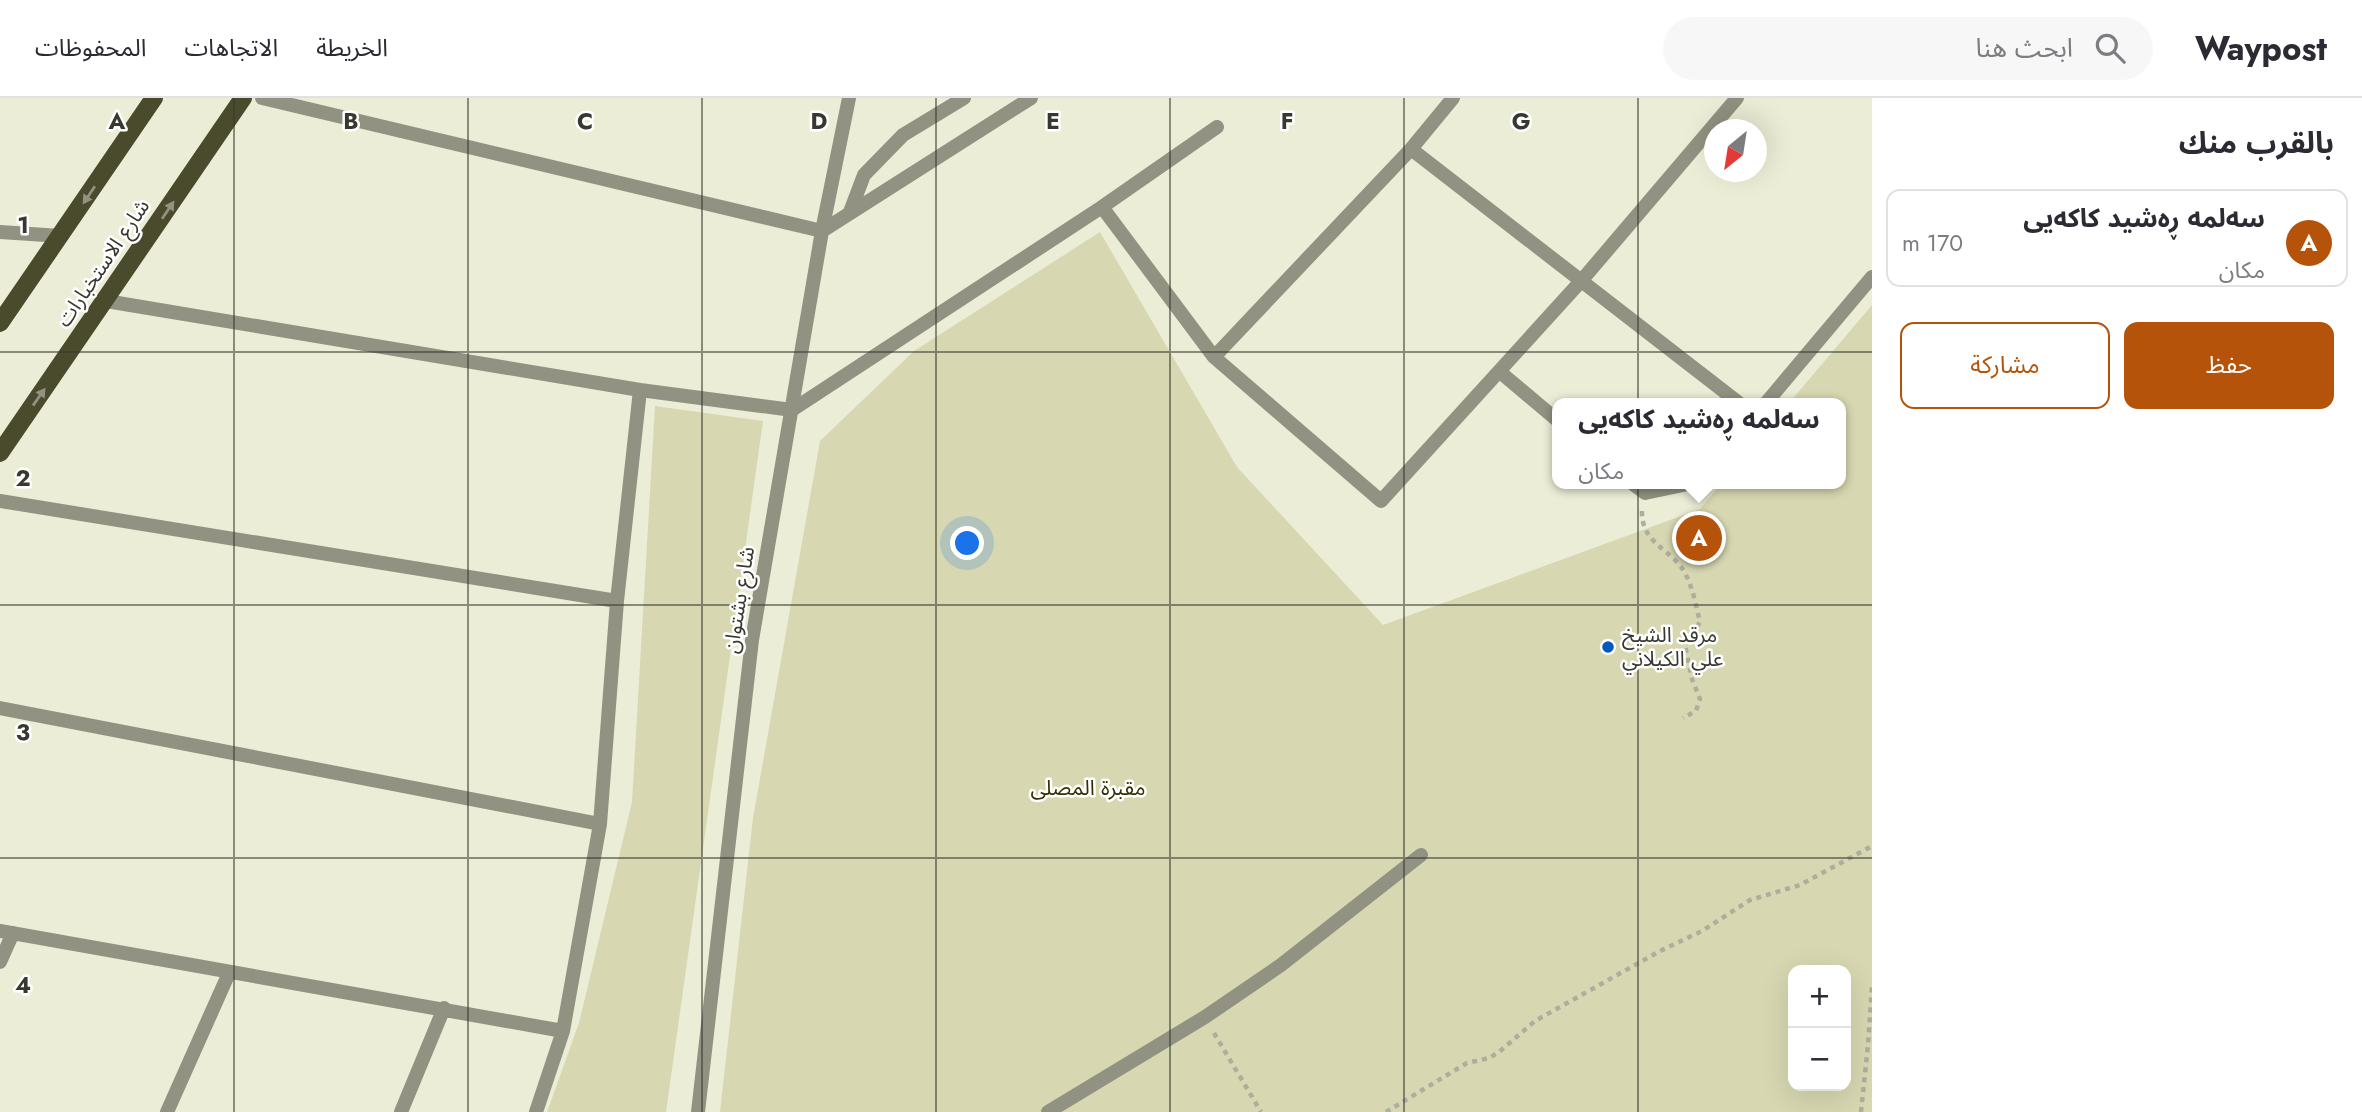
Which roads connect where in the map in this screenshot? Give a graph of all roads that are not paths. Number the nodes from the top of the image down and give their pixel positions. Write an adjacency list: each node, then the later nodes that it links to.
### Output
1 (154, 98): 15 (main road, one-way to 15)
2 (243, 98): 18 (main road, شارع الاستخبارات, one-way to 2)
3 (262, 98): 13 (street)
4 (849, 98): 13 (street, شارع بشتوان)
5 (964, 98): 12 (street)
6 (1031, 98): 12 (street)
7 (1453, 98): 10 (street)
8 (1737, 98): 17 (street)
9 (1217, 127): 11 (street)
10 (1411, 149): 17 (street); 20 (street)
11 (1102, 206): 20 (street); 25 (street)
12 (850, 212): 13 (street)
13 (822, 231): 25 (street, شارع بشتوان)
14 (0, 232): 15 (street)
15 (61, 236): 19 (main road)
16 (1872, 277): 24 (street)
17 (1583, 280): 21 (street); 23 (street)
18 (106, 301): 22 (street); 27 (main road, شارع الاستخبارات, one-way to 18)
19 (0, 323)
20 (1214, 358): 21 (street)
21 (1500, 372): 26 (street)
22 (640, 390): 25 (street); 29 (street)
23 (1734, 398)
24 (1770, 398)
25 (792, 410): 41 (street, شارع بشتوان)
26 (1552, 416)
27 (0, 453)
28 (0, 501): 29 (street)
29 (617, 601): 31 (street)
30 (0, 708): 31 (street)
31 (600, 824): 37 (street)
32 (1421, 856): 42 (street)
33 (7, 932): 34 (street); 35 (street)
34 (0, 962)
35 (229, 973): 36 (street); 38 (street)
36 (444, 1009): 37 (street); 39 (street)
37 (563, 1031): 40 (street)
38 (167, 1112)
39 (401, 1112)
40 (536, 1112)
41 (698, 1112)
42 (1048, 1112)

